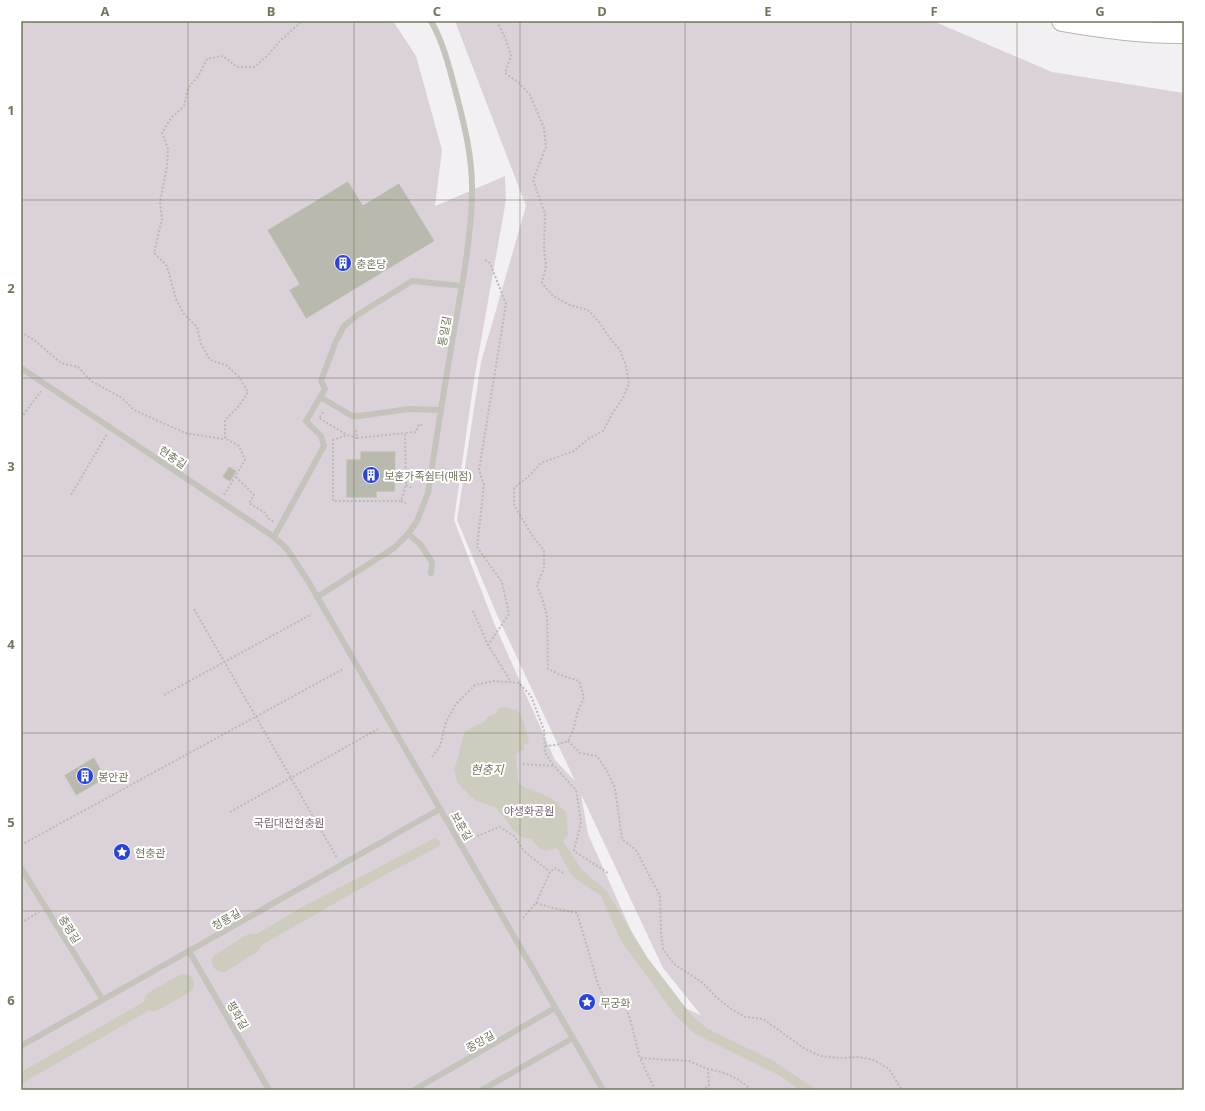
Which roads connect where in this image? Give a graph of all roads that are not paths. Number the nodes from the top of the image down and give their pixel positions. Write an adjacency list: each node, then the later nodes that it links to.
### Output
1 (431, 21): 4 (lane, 통일길)
2 (1062, 21): 3 (main road)
3 (1184, 33)
4 (462, 286): 6 (lane); 7 (lane, 통일길)
5 (21, 368): 9 (lane, 현충길)
6 (320, 396): 7 (lane); 9 (lane)
7 (441, 410): 8 (lane, 통일길)
8 (408, 534): 11 (lane); 12 (lane, 통일길)
9 (274, 537): 10 (lane, 현충길)
10 (303, 573): 12 (lane, 보훈길)
11 (431, 573)
12 (317, 596): 13 (lane, 보훈길)
13 (440, 809): 15 (lane, 청룡길); 17 (lane, 보훈길)
14 (21, 868): 16 (lane, 충령길)
15 (189, 951): 16 (lane, 청룡길); 20 (lane, 평화길)
16 (103, 1000): 19 (lane, 청룡길)
17 (555, 1008): 18 (lane, 보훈길); 21 (lane, 중앙길)
18 (573, 1038): 22 (lane); 23 (lane, 보훈길)
19 (21, 1046)
20 (269, 1090)
21 (414, 1090)
22 (482, 1090)
23 (603, 1090)

